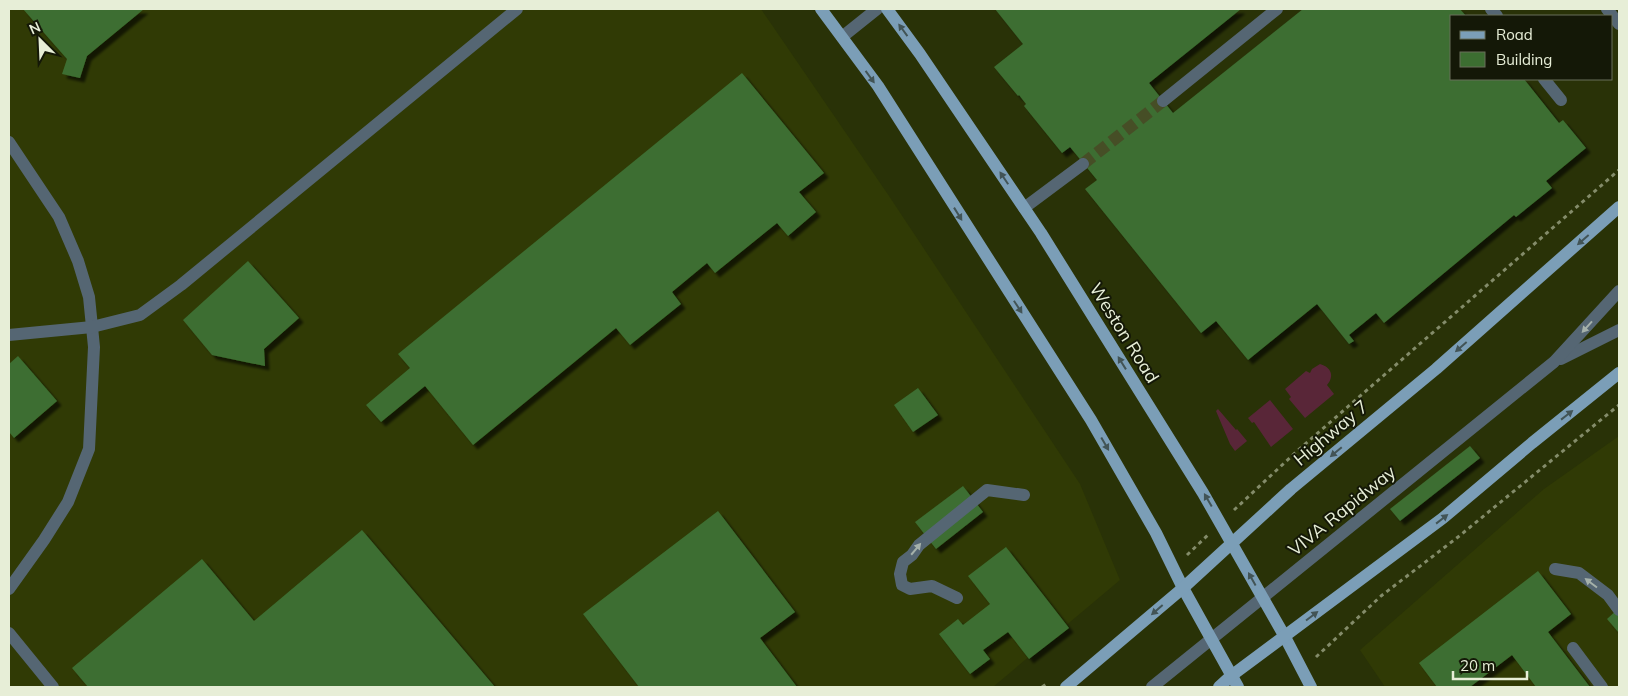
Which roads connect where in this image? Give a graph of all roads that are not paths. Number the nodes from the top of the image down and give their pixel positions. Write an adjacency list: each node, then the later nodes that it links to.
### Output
1 (517, 9): 15 (street)
2 (822, 9): 6 (main road)
3 (877, 9): 6 (street)
4 (887, 9): 13 (main road, Weston Road, one-way to 4)
5 (1277, 9): 9 (street)
6 (842, 38): 23 (main road, one-way to 23)
7 (1545, 80): 8 (street)
8 (1561, 100)
9 (1163, 101)
10 (9, 142): 15 (street)
11 (1083, 164): 13 (street)
12 (1619, 207): 21 (main road, Highway 7, one-way to 21)
13 (1024, 208): 21 (main road, Weston Road, one-way to 13)
14 (1619, 291): 18 (street, VIVA Rapidway, one-way to 18)
15 (92, 327): 17 (street); 24 (street)
16 (1619, 330): 18 (street, VIVA Rapidway)
17 (9, 335)
18 (1554, 362): 26 (street, VIVA Rapidway)
19 (1619, 373): 29 (main road, one-way to 19)
20 (1024, 495): 25 (street, one-way to 20)
21 (1232, 543): 23 (main road, Highway 7); 26 (main road, Weston Road, one-way to 21)
22 (1555, 569): 27 (street, one-way to 22)
23 (1183, 588): 30 (main road); 34 (main road, Highway 7, one-way to 34)
24 (9, 589)
25 (957, 598)
26 (1263, 598): 29 (main road, Weston Road); 30 (street, VIVA Rapidway)
27 (1619, 610)
28 (9, 633): 33 (street)
29 (1285, 637): 32 (main road); 37 (main road, Weston Road)
30 (1212, 639): 32 (main road); 35 (street, VIVA Rapidway)
31 (1573, 648): 38 (street)
32 (1234, 682): 36 (main road)
33 (53, 687)
34 (1066, 687)
35 (1152, 687)
36 (1219, 687)
37 (1311, 687)
38 (1602, 687)

